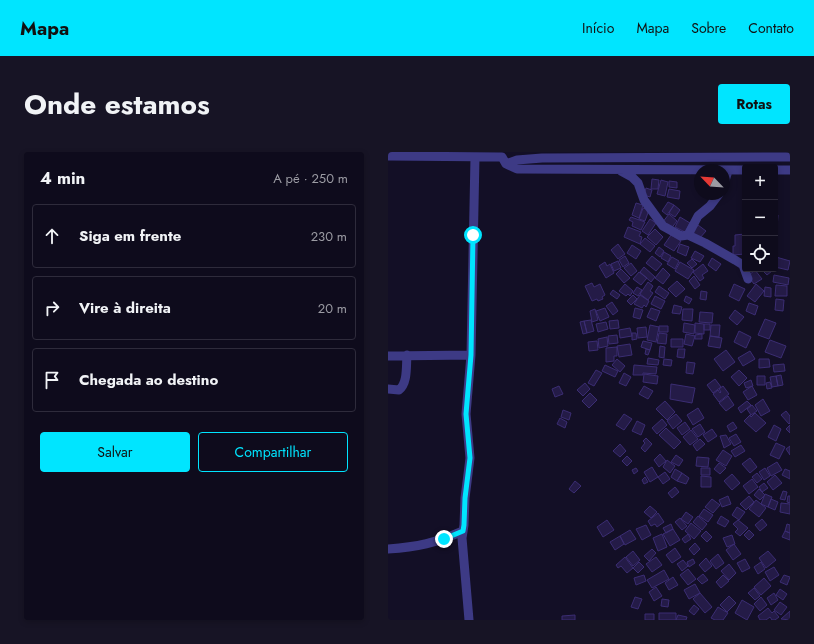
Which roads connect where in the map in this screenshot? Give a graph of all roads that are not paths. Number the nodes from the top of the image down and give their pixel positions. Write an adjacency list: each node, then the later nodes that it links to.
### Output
1 (388, 156): 2 (street)
2 (475, 157): 5 (street); 17 (street)
3 (749, 157): 4 (street); 5 (street); 6 (street)
4 (790, 157)
5 (503, 158): 7 (street)
6 (749, 164)
7 (617, 170): 8 (street); 14 (street)
8 (694, 170)
9 (730, 170): 10 (street)
10 (742, 170)
11 (778, 170): 12 (street)
12 (790, 170)
13 (714, 200): 14 (street)
14 (688, 235): 15 (street)
15 (748, 279)
16 (407, 355): 17 (street); 18 (street); 19 (street)
17 (471, 355): 20 (street)
18 (388, 356)
19 (388, 388)
20 (463, 531): 21 (street); 22 (street)
21 (388, 549)
22 (469, 620)

